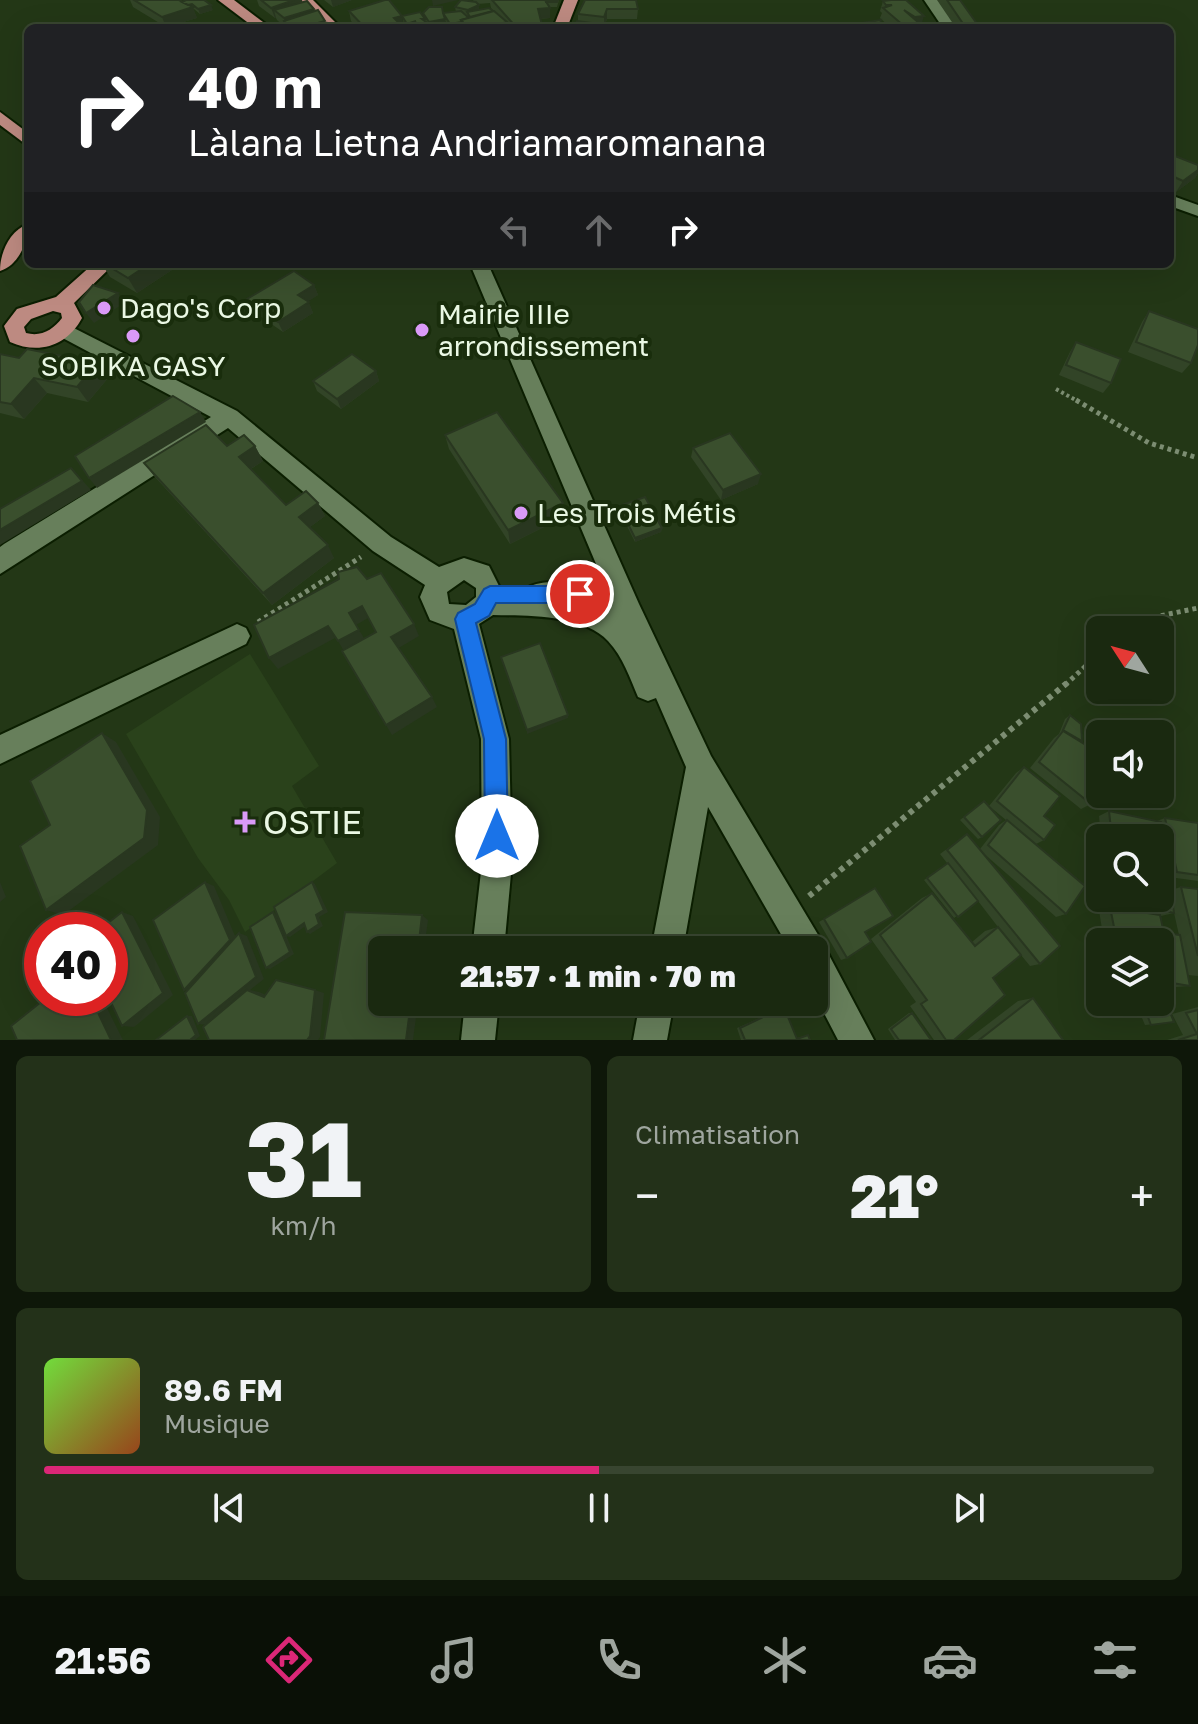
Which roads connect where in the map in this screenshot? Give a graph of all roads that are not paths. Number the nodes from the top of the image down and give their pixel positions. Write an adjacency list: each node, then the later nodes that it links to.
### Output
1 (225, 0): 5 (main road)
2 (305, 0): 6 (main road)
3 (571, 0): 7 (main road)
4 (931, 0): 8 (street)
5 (258, 24)
6 (330, 24)
7 (562, 24)
8 (947, 24)
9 (0, 117): 10 (main road)
10 (24, 138)
11 (1174, 202): 12 (street)
12 (1198, 211)
13 (24, 235): 14 (main road)
14 (0, 265)
15 (101, 268): 17 (main road)
16 (481, 268): 24 (street)
17 (61, 304): 18 (main road); 19 (main road)
18 (64, 330): 19 (main road); 20 (street)
19 (7, 334)
20 (229, 417): 21 (street); 22 (street)
21 (0, 563)
22 (439, 581): 23 (street); 23 (street)
23 (481, 606): 24 (street); 27 (street); 28 (street)
24 (627, 606): 27 (street)
25 (237, 636): 26 (street)
26 (0, 750)
27 (701, 766): 29 (street); 30 (street)
28 (489, 936)
29 (670, 936)
30 (800, 936)
31 (828, 987): 36 (street)
32 (481, 1016): 34 (street)
33 (654, 1016): 35 (street)
34 (478, 1040)
35 (650, 1040)
36 (857, 1040)

